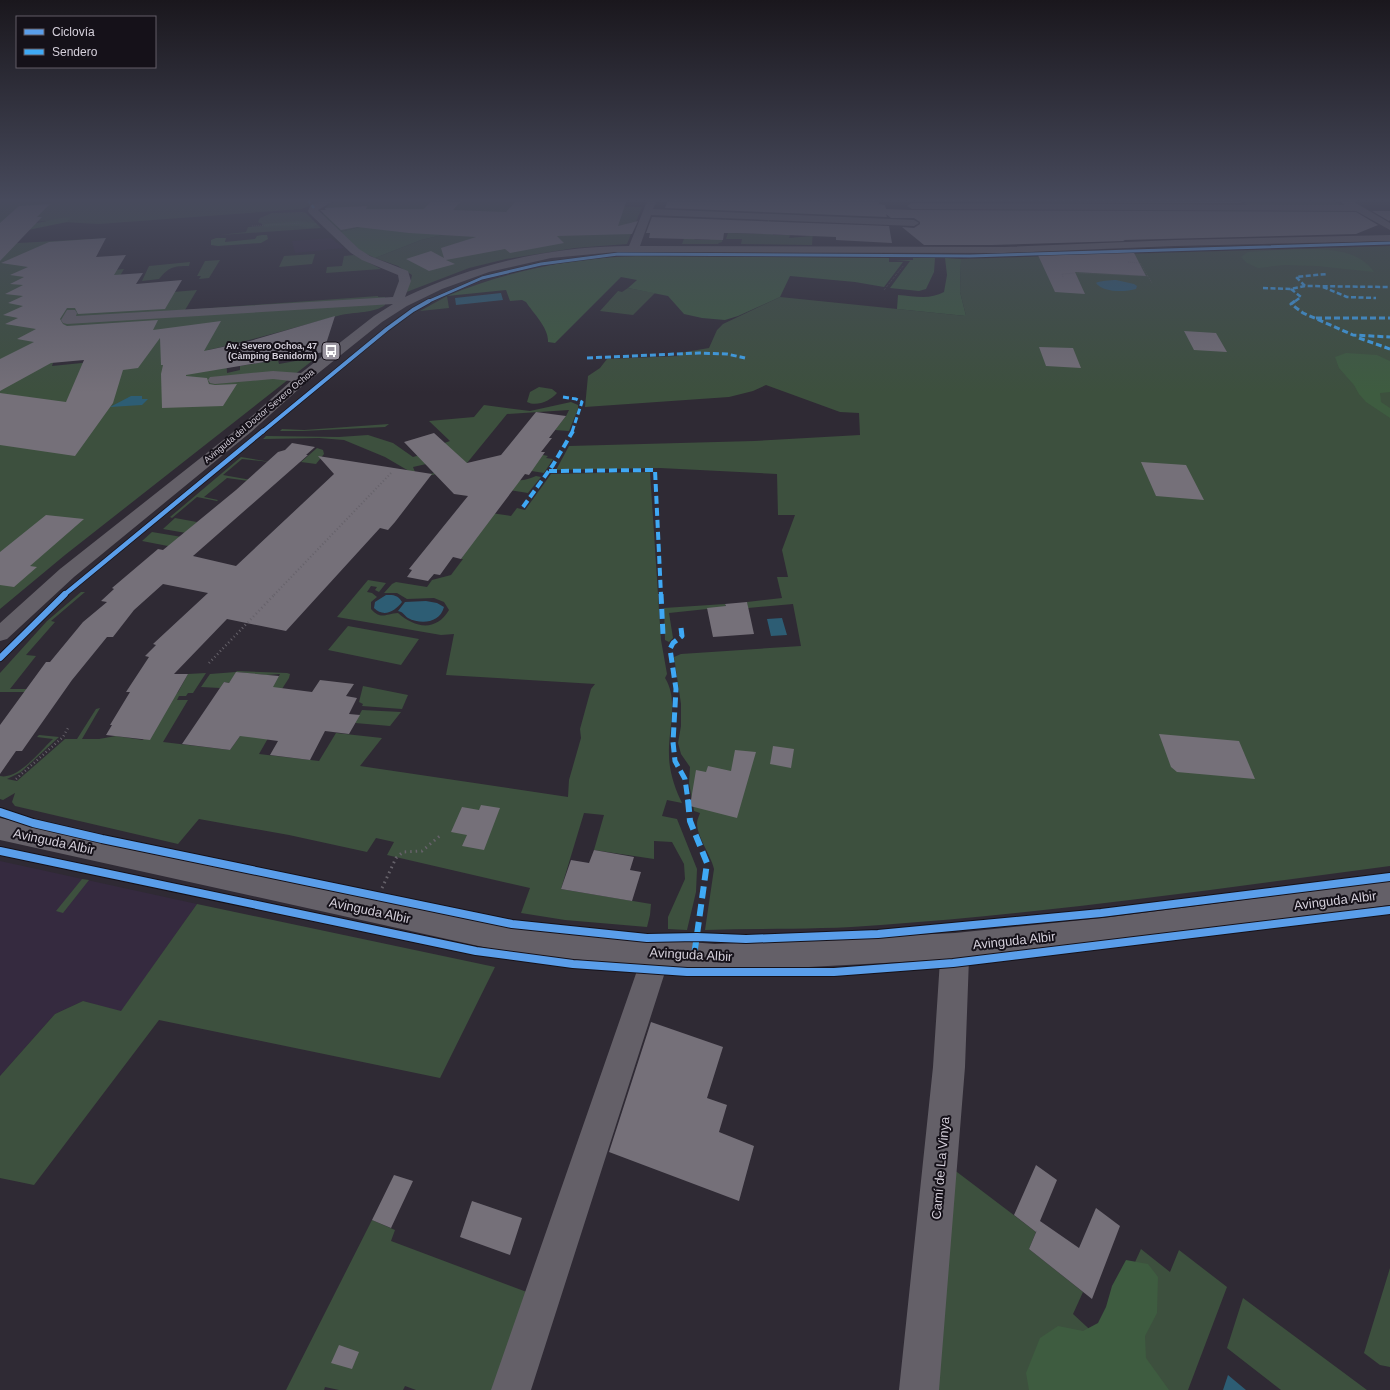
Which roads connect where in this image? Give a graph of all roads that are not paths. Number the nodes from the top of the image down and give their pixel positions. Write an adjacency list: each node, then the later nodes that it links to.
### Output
1 (381, 264): 3 (street)
2 (508, 264): 3 (street, Avinguda del Doctor Severo Ochoa)
3 (400, 301): 4 (street); 6 (street, Avinguda del Doctor Severo Ochoa)
4 (72, 313)
5 (215, 380): 6 (street)
6 (300, 381): 7 (street, Avinguda del Doctor Severo Ochoa)
7 (0, 634)
8 (0, 829): 10 (street, Avinguda Albir)
9 (1390, 893): 10 (street, Avinguda Albir)
10 (955, 946): 13 (street, Camí de La Vinya)
11 (652, 969): 12 (street)
12 (511, 1390)
13 (919, 1390)

